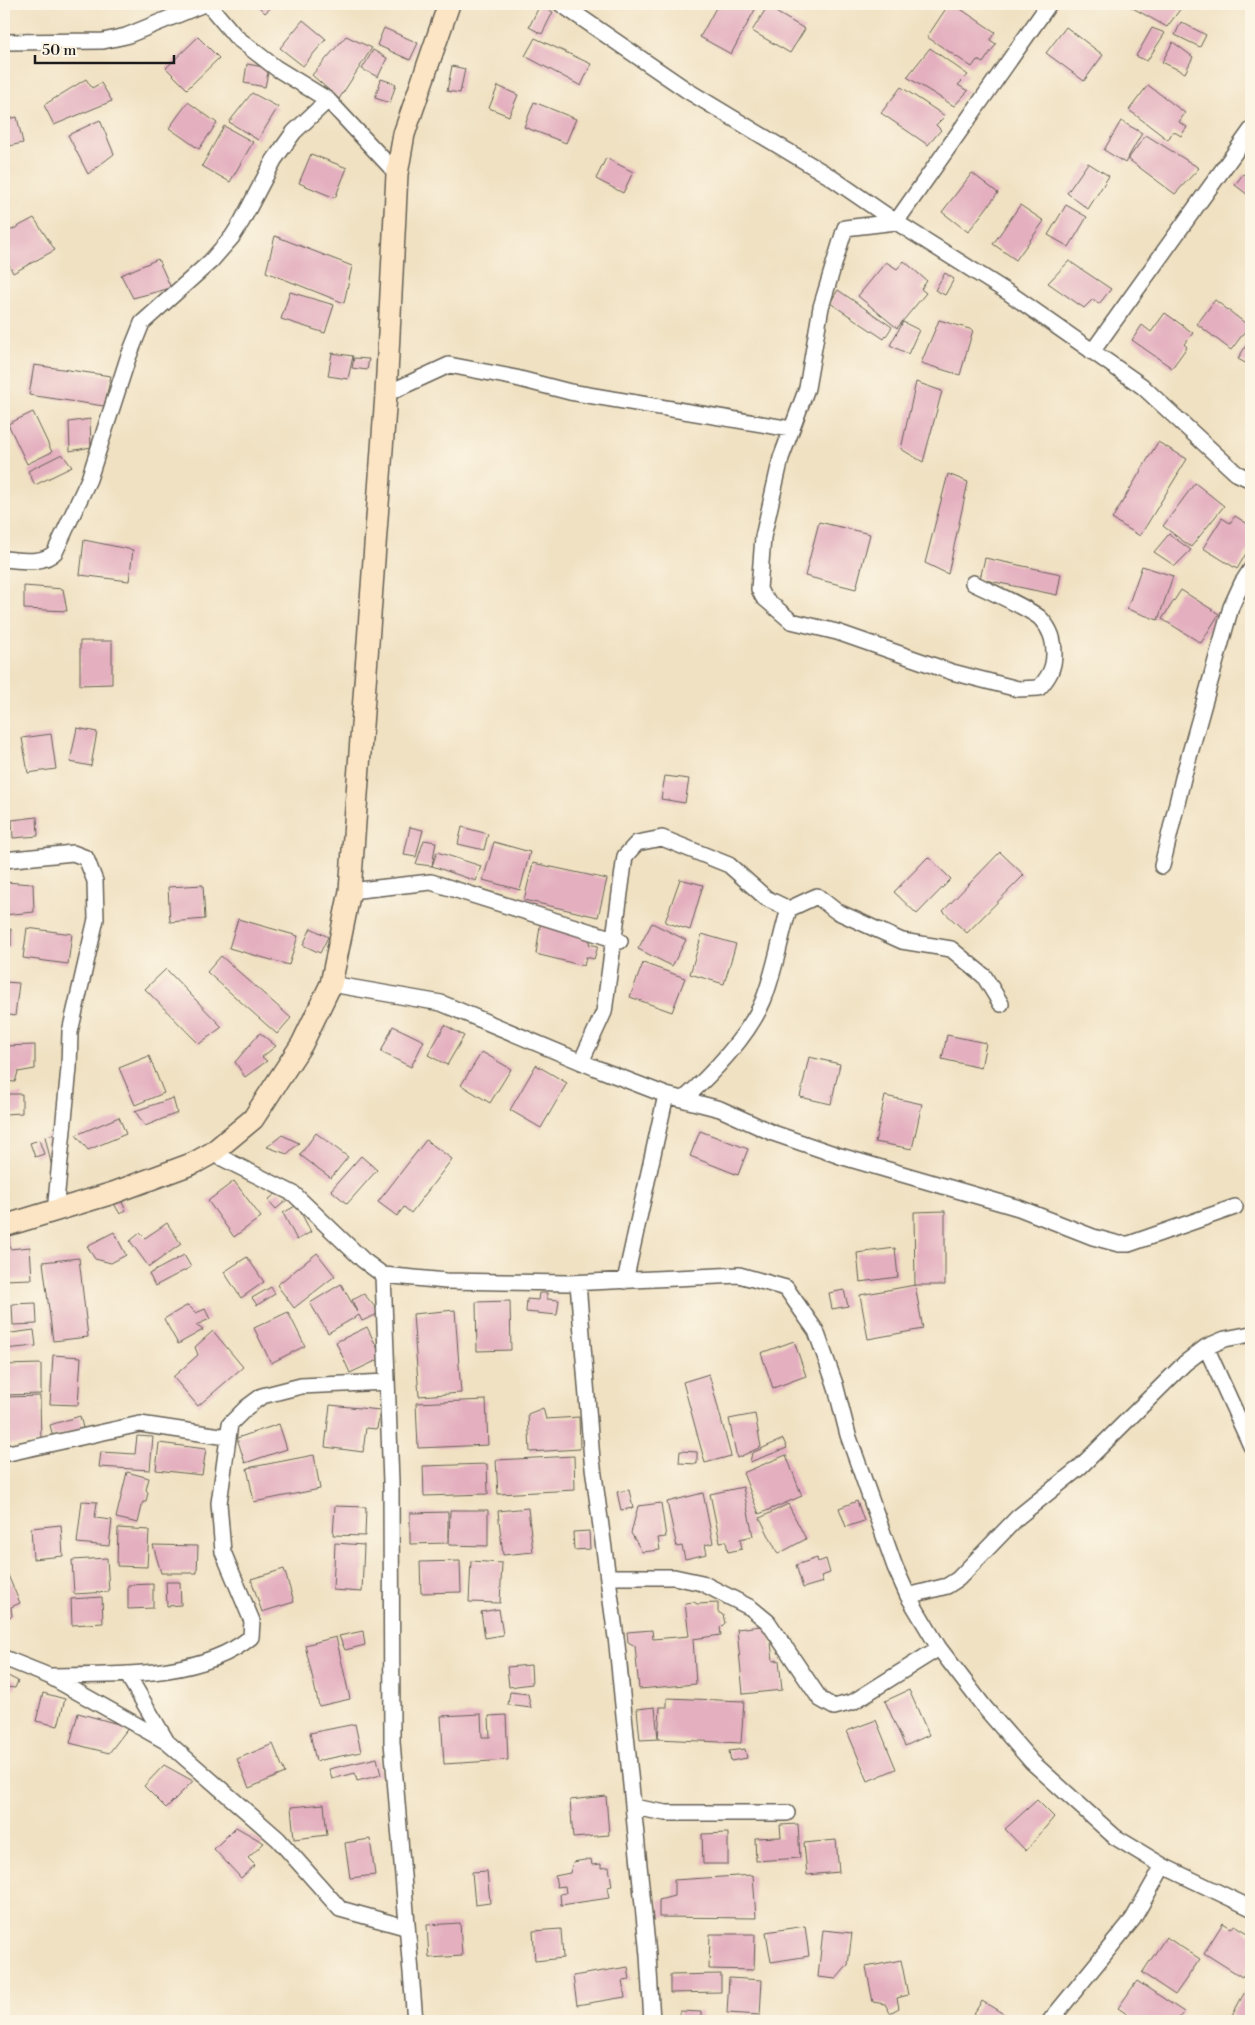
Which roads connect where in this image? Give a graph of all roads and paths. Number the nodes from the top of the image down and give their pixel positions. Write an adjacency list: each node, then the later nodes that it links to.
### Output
1 (204, 4): 6 (street)
2 (208, 4): 7 (street)
3 (449, 4): 9 (main road)
4 (562, 4): 10 (street)
5 (1049, 4): 10 (street)
6 (4, 42)
7 (328, 100): 9 (street); 15 (street)
8 (1251, 130): 11 (street)
9 (396, 174): 12 (main road)
10 (896, 222): 11 (street); 13 (street)
11 (1092, 352): 14 (street)
12 (386, 394): 13 (street); 20 (main road)
13 (791, 428): 17 (street)
14 (1251, 480)
15 (4, 559)
16 (1251, 569): 19 (street)
17 (973, 584)
18 (4, 860): 30 (street)
19 (1162, 866)
20 (350, 891): 22 (street); 23 (main road)
21 (789, 910): 22 (street); 24 (street); 27 (street)
22 (617, 940): 25 (street)
23 (330, 984): 25 (street); 28 (main road)
24 (1001, 1004)
25 (581, 1062): 26 (street)
26 (666, 1095): 27 (street); 33 (street)
27 (684, 1098): 29 (street)
28 (212, 1154): 30 (main road); 32 (street)
29 (1236, 1207)
30 (55, 1212): 31 (main road)
31 (4, 1226)
32 (384, 1275): 34 (street); 37 (street)
33 (625, 1282): 34 (street); 42 (street)
34 (578, 1283): 41 (street)
35 (1251, 1334): 36 (street)
36 (1206, 1347): 39 (street); 42 (street)
37 (387, 1382): 38 (street); 52 (street)
38 (227, 1436): 40 (street); 45 (street)
39 (1251, 1446)
40 (4, 1454)
41 (608, 1577): 43 (street); 48 (street)
42 (908, 1596): 43 (street)
43 (939, 1648): 50 (street)
44 (4, 1658): 46 (street)
45 (127, 1674): 46 (street); 47 (street)
46 (49, 1676): 47 (street)
47 (166, 1742): 52 (street)
48 (633, 1807): 49 (street); 54 (street)
49 (787, 1813)
50 (1163, 1866): 51 (street); 55 (street)
51 (1251, 1908)
52 (405, 1927): 53 (street)
53 (415, 2021)
54 (652, 2021)
55 (1050, 2021)

